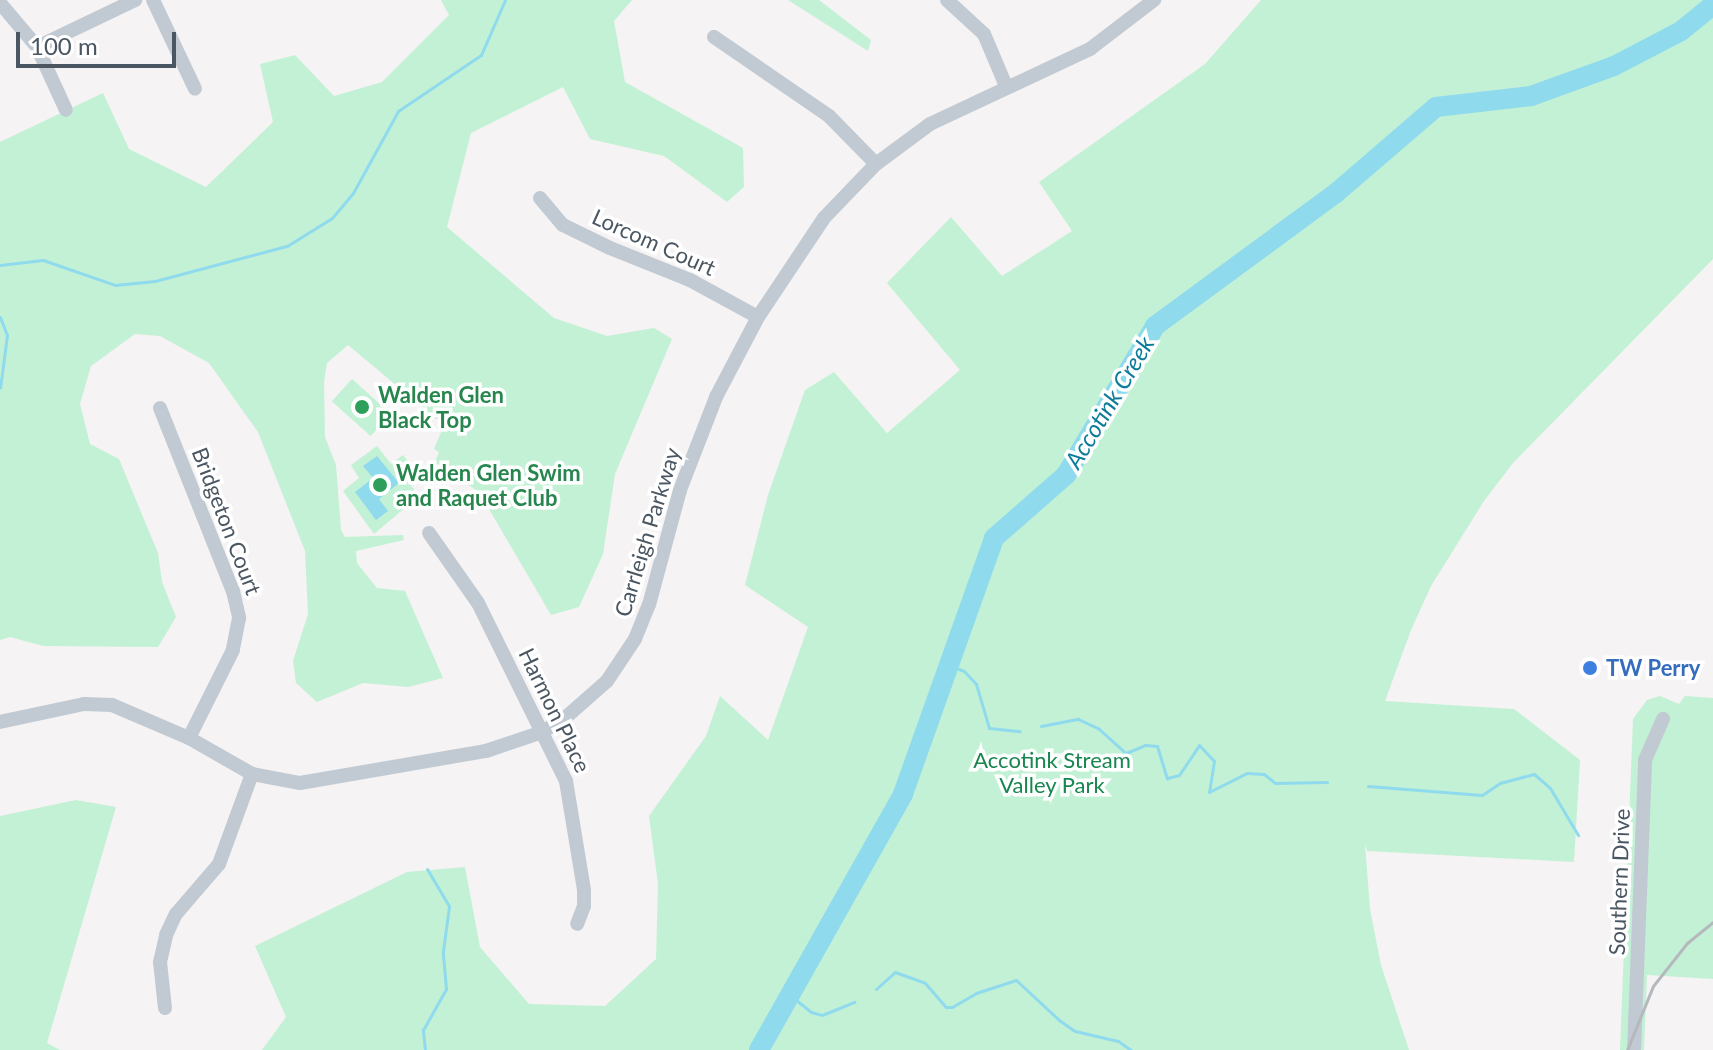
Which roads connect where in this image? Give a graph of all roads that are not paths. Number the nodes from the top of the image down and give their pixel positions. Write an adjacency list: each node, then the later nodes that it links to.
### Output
1 (135, 0): 7 (street)
2 (153, 0): 9 (street)
3 (947, 0): 8 (street)
4 (1154, 0): 8 (street, Carrleigh Parkway)
5 (0, 3): 7 (street)
6 (714, 37): 11 (street)
7 (37, 47): 10 (street)
8 (1006, 86): 11 (street, Carrleigh Parkway)
9 (195, 89)
10 (66, 110)
11 (876, 164): 13 (street, Carrleigh Parkway)
12 (540, 198): 13 (street, Lorcom Court)
13 (758, 317): 18 (street, Carrleigh Parkway)
14 (160, 408): 19 (street, Bridgeton Court)
15 (429, 533): 18 (street, Harmon Place)
16 (1663, 719): 23 (street, Southern Drive)
17 (0, 722): 19 (street, Carrleigh Parkway)
18 (542, 732): 20 (street, Carrleigh Parkway); 21 (street, Harmon Place)
19 (189, 738): 20 (street, Carrleigh Parkway)
20 (252, 774): 22 (street)
21 (577, 924)
22 (165, 1008)
23 (1634, 1050)

